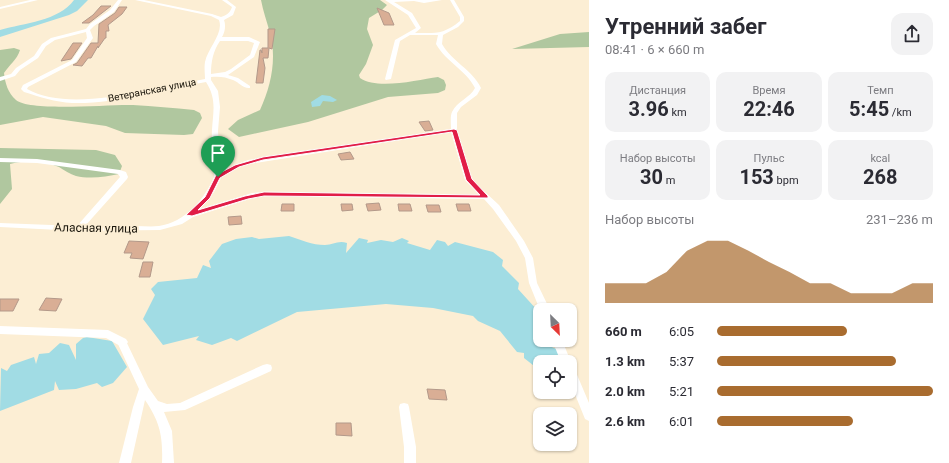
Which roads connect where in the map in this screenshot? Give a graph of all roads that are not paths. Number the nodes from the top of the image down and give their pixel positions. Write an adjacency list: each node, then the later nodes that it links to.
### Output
1 (36, 0): 11 (street)
2 (120, 0): 14 (street)
3 (137, 0): 12 (street)
4 (224, 0): 12 (street)
5 (388, 0): 6 (street); 10 (street)
6 (409, 0): 7 (street); 10 (street)
7 (414, 0): 8 (street)
8 (440, 0)
9 (452, 0): 16 (street)
10 (397, 5): 13 (street)
11 (0, 8)
12 (220, 19): 18 (street)
13 (419, 28): 15 (street); 17 (street)
14 (88, 30): 21 (street, Ветеранская улица); 22 (street)
15 (410, 34): 17 (street); 23 (street)
16 (441, 34): 17 (street); 19 (street)
17 (427, 35): 19 (street)
18 (219, 39): 20 (street); 21 (street)
19 (438, 44): 25 (street)
20 (221, 75): 21 (street); 24 (street)
21 (208, 78): 27 (street)
22 (0, 79)
23 (388, 79)
24 (248, 87)
25 (454, 130): 27 (street); 28 (street)
26 (0, 160): 31 (street)
27 (218, 177): 29 (street)
28 (486, 197): 29 (street); 32 (street)
29 (190, 215): 31 (street, Аласная улица)
30 (0, 225): 31 (street, Аласная улица)
31 (79, 228)
32 (542, 303)
33 (0, 330): 34 (street)
34 (122, 342): 37 (street)
35 (267, 368): 38 (street)
36 (577, 387): 40 (street)
37 (144, 389): 38 (street); 41 (street)
38 (155, 405): 42 (street)
39 (404, 407): 43 (street)
40 (589, 416)
41 (125, 463)
42 (168, 463)
43 (410, 463)

